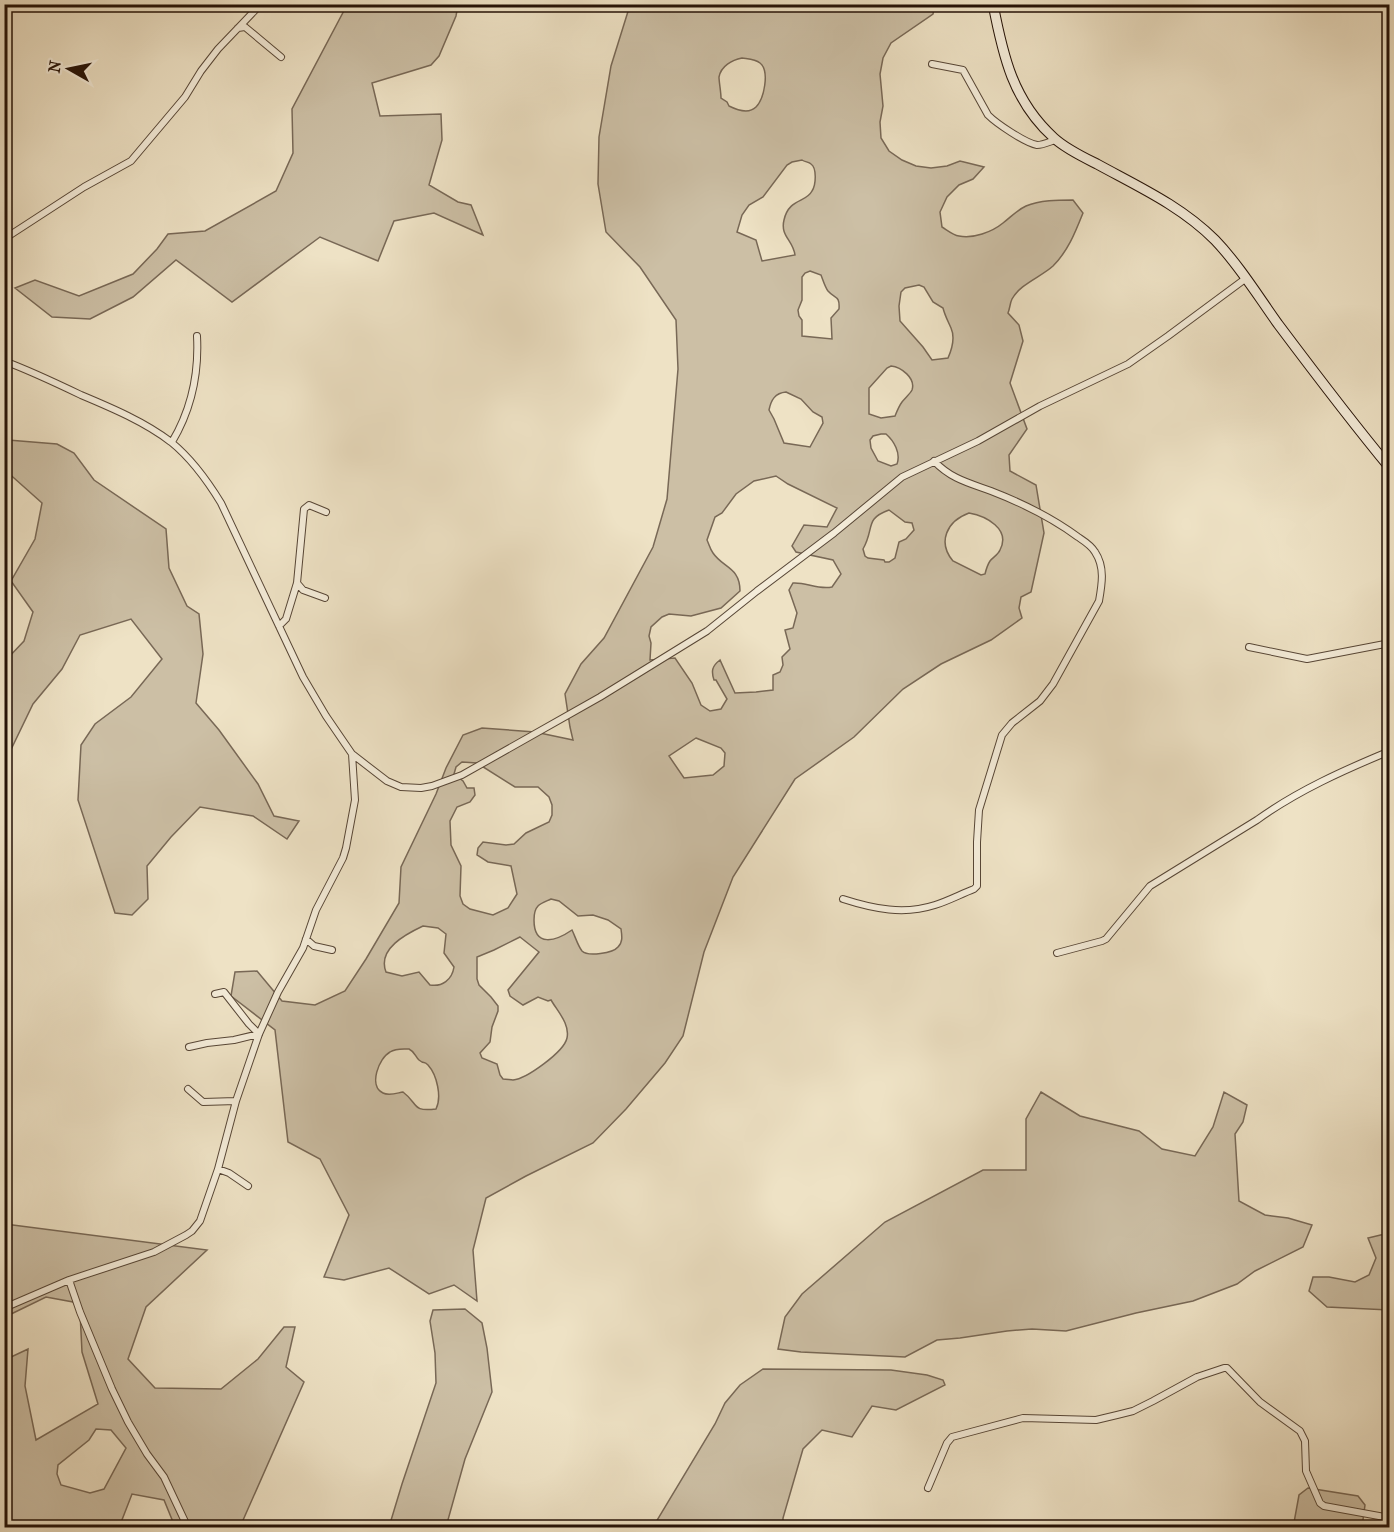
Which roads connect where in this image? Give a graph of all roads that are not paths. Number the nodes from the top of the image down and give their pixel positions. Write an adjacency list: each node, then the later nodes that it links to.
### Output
1 (261, 4): 3 (street)
2 (993, 4): 6 (main road)
3 (237, 28): 4 (street); 7 (street)
4 (280, 57)
5 (932, 64): 6 (street)
6 (1055, 140): 8 (main road)
7 (4, 239)
8 (1245, 279): 12 (street); 13 (main road)
9 (197, 336): 11 (street)
10 (4, 361): 11 (street)
11 (172, 442): 17 (street)
12 (934, 461): 21 (street); 22 (street)
13 (1389, 468)
14 (326, 512): 15 (street)
15 (297, 583): 16 (street); 17 (street)
16 (325, 598)
17 (279, 626): 21 (street)
18 (1389, 643): 19 (street)
19 (1249, 647)
20 (1389, 751): 25 (street)
21 (352, 754): 23 (street)
22 (843, 899)
23 (306, 939): 24 (street); 27 (street)
24 (332, 950)
25 (1057, 953)
26 (215, 994): 27 (street)
27 (259, 1034): 28 (street); 30 (street)
28 (189, 1047)
29 (188, 1089): 30 (street)
30 (236, 1101): 31 (street)
31 (218, 1169): 32 (street); 33 (street)
32 (248, 1186)
33 (69, 1280): 34 (street); 37 (street)
34 (4, 1308)
35 (928, 1488): 36 (street)
36 (1389, 1518)
37 (188, 1527)

